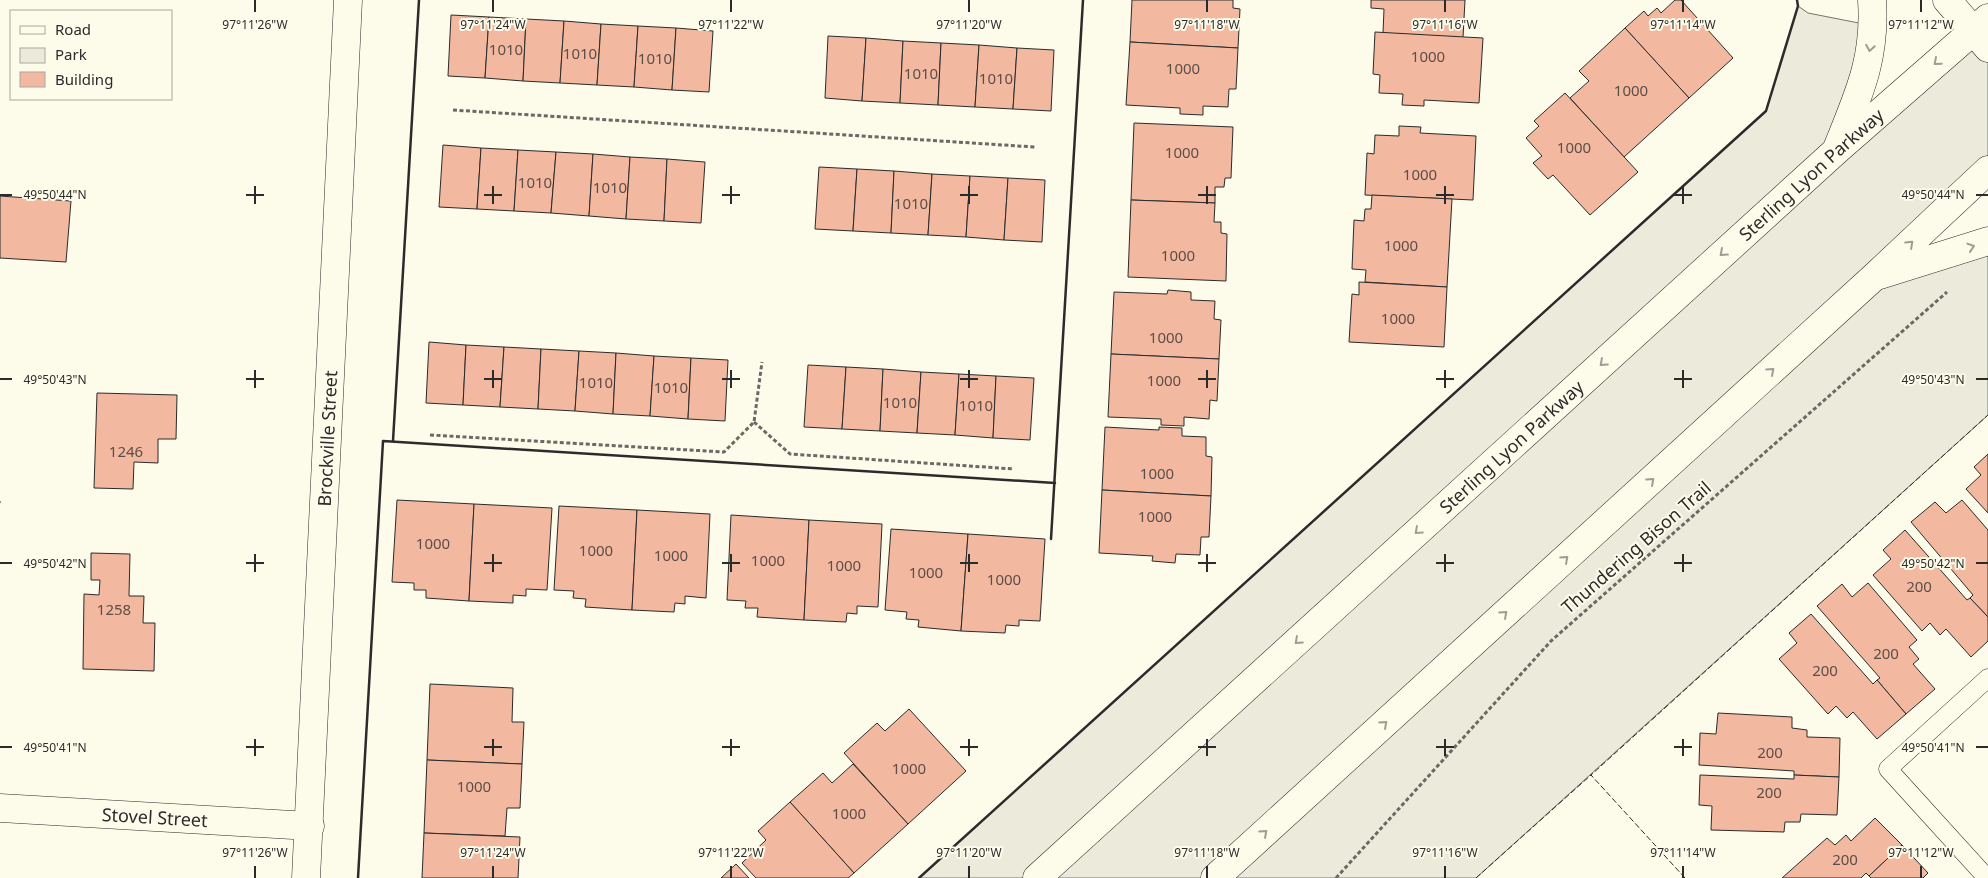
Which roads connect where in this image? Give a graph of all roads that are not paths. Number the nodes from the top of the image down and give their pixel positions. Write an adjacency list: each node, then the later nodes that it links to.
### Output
1 (348, 0): 11 (main road, Brockville Street)
2 (1872, 0): 5 (main road, one-way to 5)
3 (1947, 0): 4 (main road)
4 (1983, 32): 5 (main road, Sterling Lyon Parkway, one-way to 5)
5 (1837, 150): 13 (main road, Sterling Lyon Parkway, one-way to 13)
6 (1988, 170): 8 (main road, one-way to 6)
7 (1988, 241): 8 (main road, one-way to 7)
8 (1874, 277): 14 (main road, one-way to 8)
9 (1988, 678): 15 (lane)
10 (0, 808): 11 (main road, Stovel Street)
11 (310, 826): 12 (main road, Brockville Street)
12 (306, 878)
13 (1037, 878)
14 (1215, 878)
15 (1987, 878)

